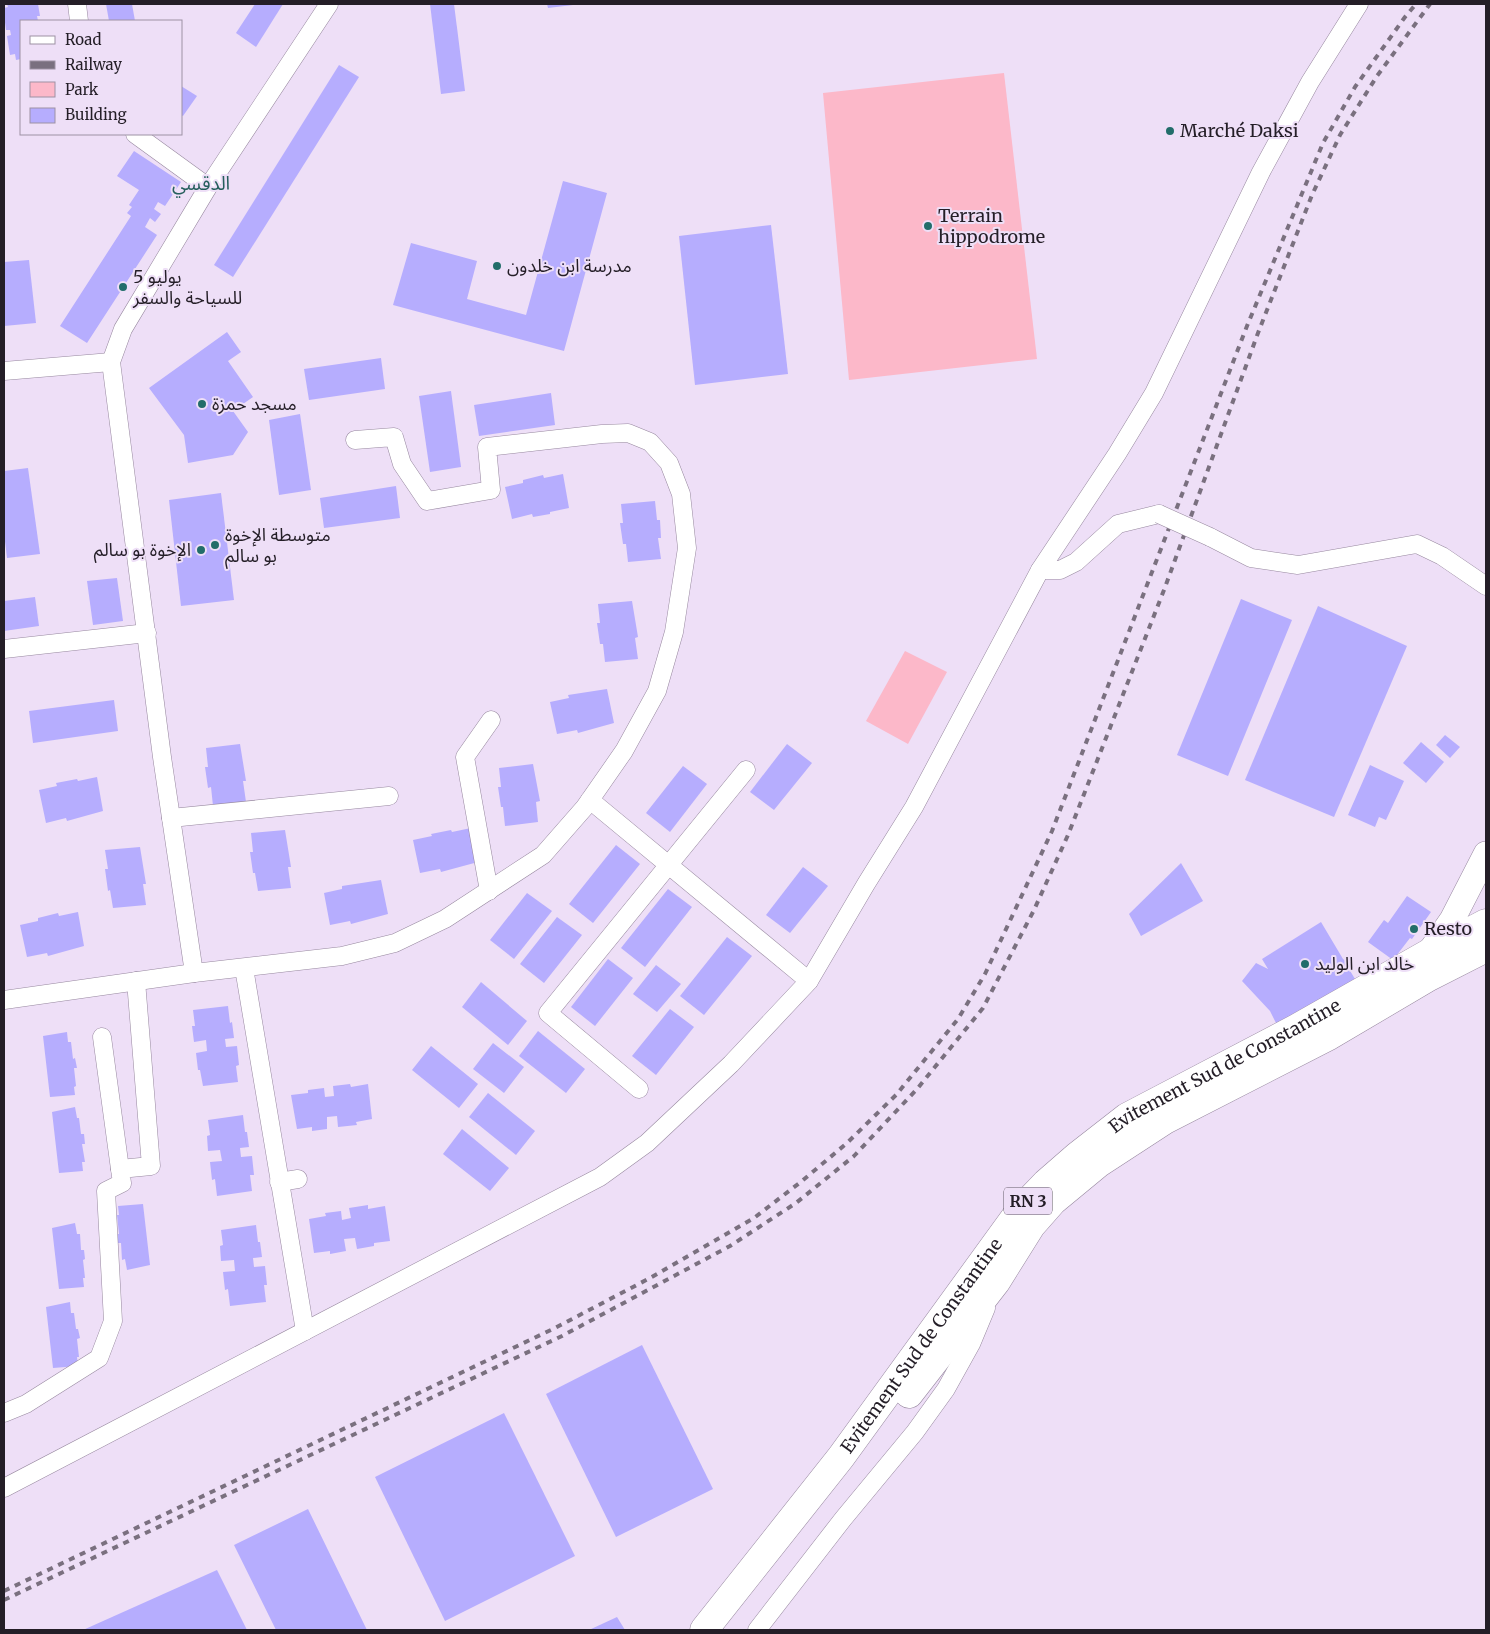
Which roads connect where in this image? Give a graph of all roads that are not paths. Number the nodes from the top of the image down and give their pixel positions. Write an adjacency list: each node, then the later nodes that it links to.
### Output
1 (77, 4): 4 (street)
2 (329, 4): 6 (street)
3 (1359, 4): 10 (street)
4 (79, 20)
5 (136, 135): 6 (street)
6 (208, 187): 7 (street)
7 (111, 362): 8 (street); 12 (street)
8 (4, 371)
9 (355, 440): 17 (street)
10 (1040, 570): 11 (street, bridge); 28 (street)
11 (1486, 586)
12 (147, 633): 13 (street); 18 (street)
13 (4, 649)
14 (491, 720): 21 (street)
15 (746, 770): 20 (street)
16 (389, 796): 18 (street)
17 (590, 800): 20 (street); 21 (street)
18 (171, 818): 26 (street)
19 (1486, 854): 24 (main road)
20 (668, 865): 28 (street); 31 (street)
21 (489, 891): 25 (street)
22 (1486, 923): 24 (highway, Evitement Sud de Constantine / RN 3)
23 (1486, 948): 35 (highway, Evitement Sud de Constantine / RN 3)
24 (1429, 953): 39 (highway, Evitement Sud de Constantine / RN 3)
25 (244, 968): 26 (street); 34 (street)
26 (194, 973): 27 (street)
27 (136, 981): 29 (street); 32 (street)
28 (810, 981): 36 (street)
29 (4, 1000)
30 (102, 1037): 32 (street)
31 (639, 1089)
32 (120, 1169): 37 (street)
33 (298, 1179): 34 (street)
34 (279, 1182): 36 (street)
35 (996, 1282): 40 (highway, Evitement Sud de Constantine / RN 3); 41 (street)
36 (305, 1331): 38 (street)
37 (4, 1413)
38 (4, 1488)
39 (704, 1630)
40 (726, 1630)
41 (757, 1630)

